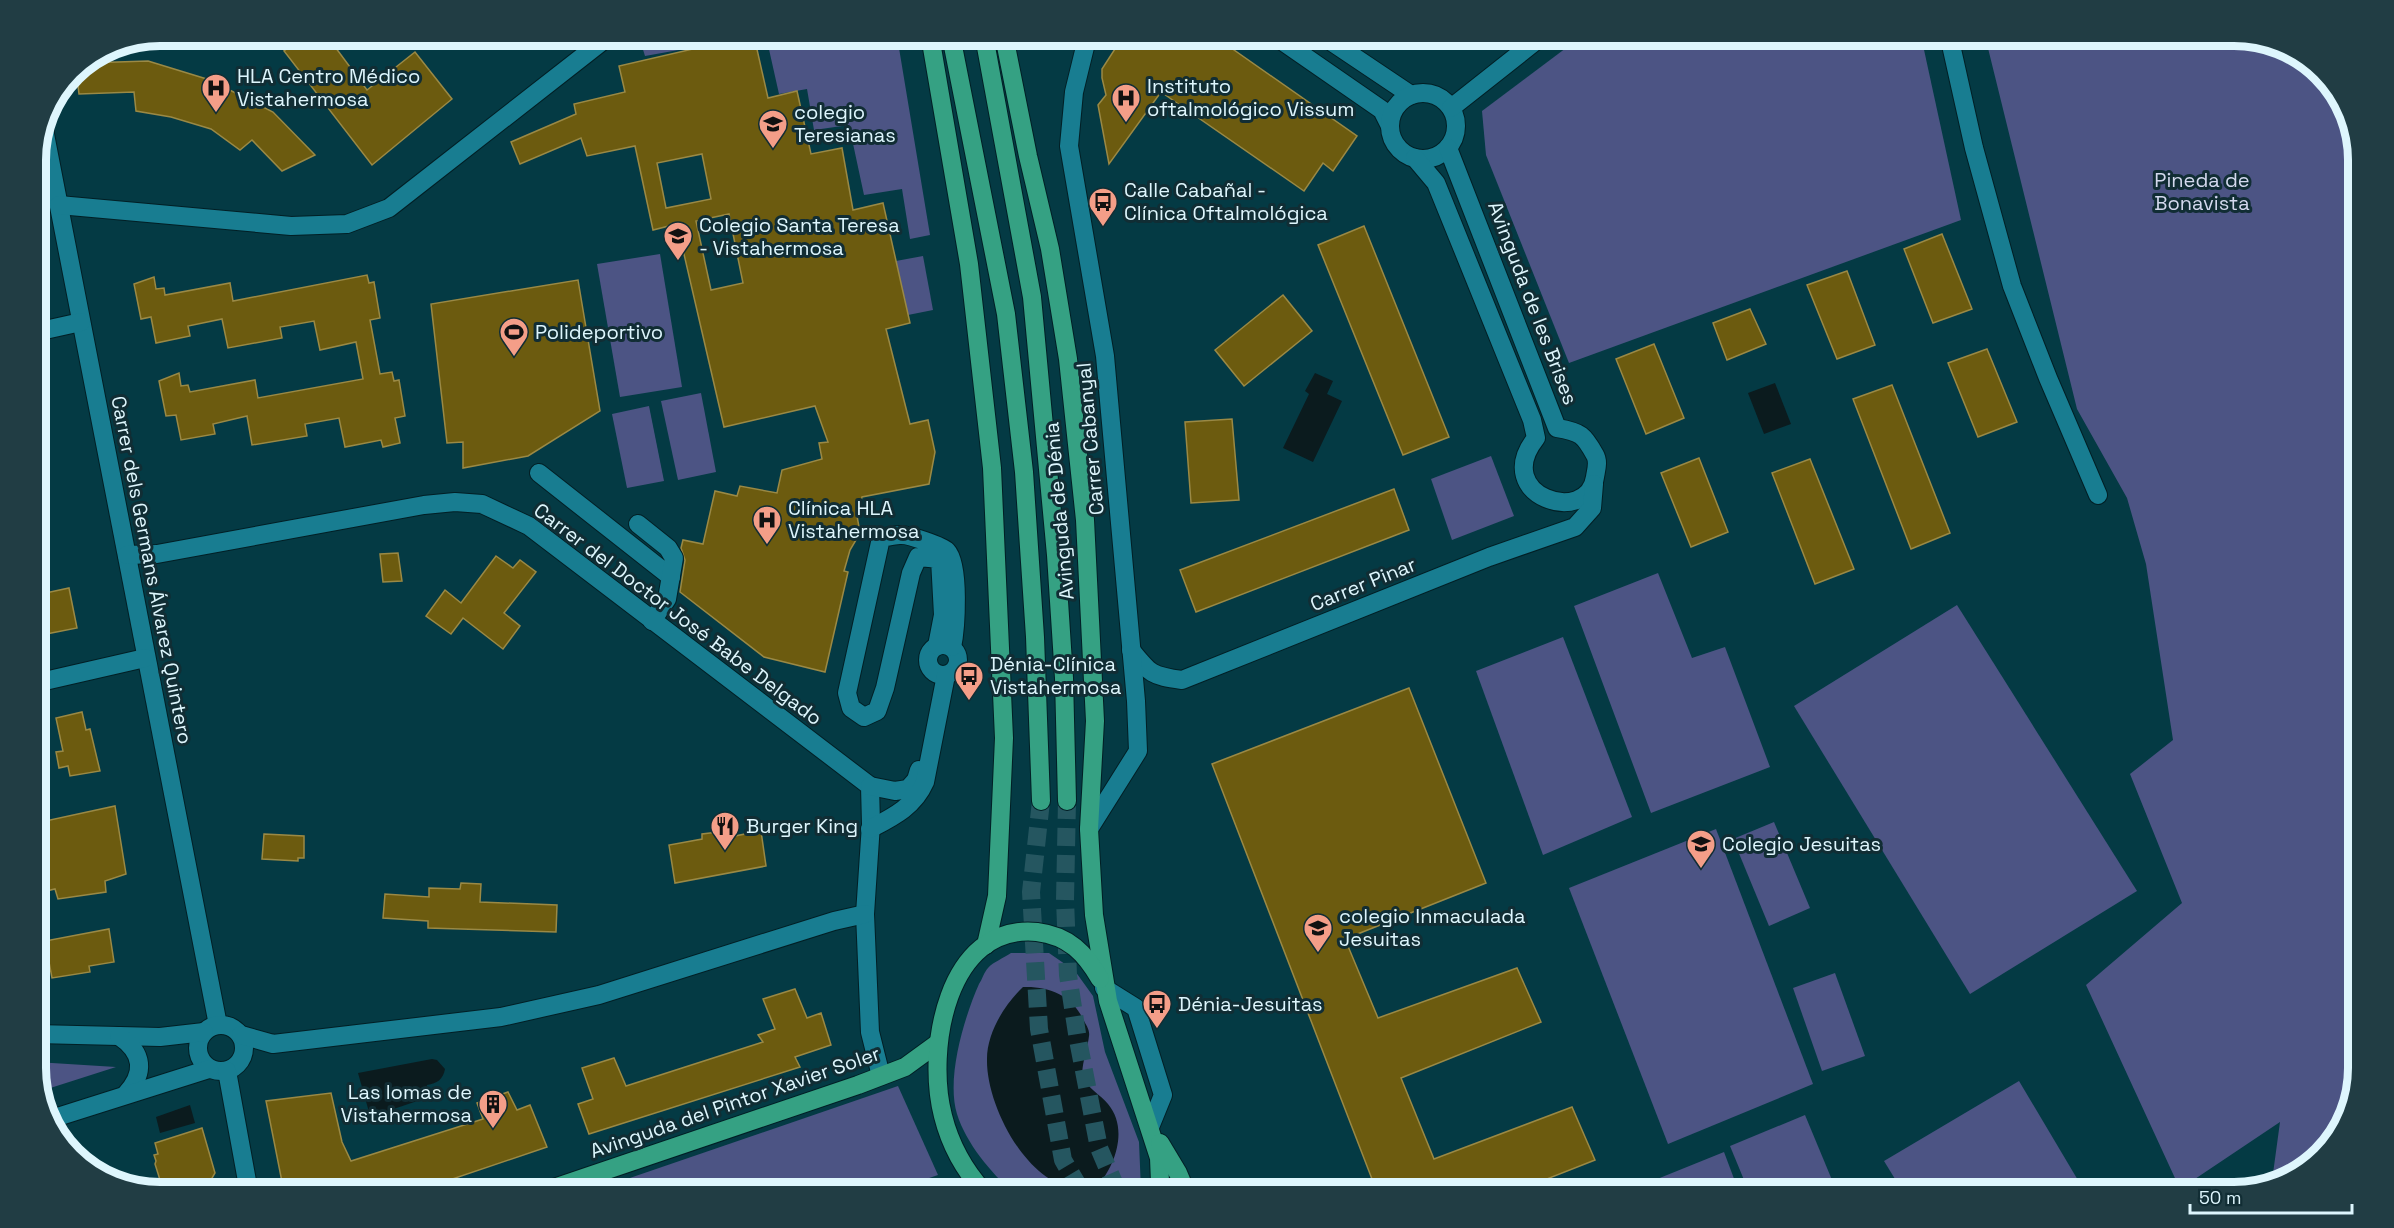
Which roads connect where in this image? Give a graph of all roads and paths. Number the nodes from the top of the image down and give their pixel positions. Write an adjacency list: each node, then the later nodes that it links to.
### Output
1 (1290, 46): 13 (street)
2 (1339, 46): 11 (street)
3 (1529, 46): 12 (street)
4 (1951, 46): 22 (street)
5 (595, 47): 17 (street)
6 (932, 47): 38 (main road)
7 (953, 47): 33 (main road, Avinguda de Dénia)
8 (986, 47): 34 (main road, Avinguda de Dénia)
9 (1006, 47): 36 (main road, Avinguda de Dénia)
10 (1085, 47): 28 (street, Carrer Cabanyal)
11 (1411, 95): 12 (street); 13 (street)
12 (1451, 108): 15 (street)
13 (1390, 126): 16 (street)
14 (47, 144): 17 (street, Carrer dels Germans Álvarez Quintero)
15 (1448, 148): 16 (street); 21 (street, Avinguda de les Brises)
16 (1415, 158): 21 (street)
17 (60, 206): 18 (street, Carrer dels Germans Álvarez Quintero)
18 (81, 322): 19 (street); 24 (street, Carrer dels Germans Álvarez Quintero)
19 (47, 330)
20 (539, 473): 25 (street)
21 (1594, 484): 28 (street, Carrer Pinar)
22 (2098, 495)
23 (638, 524): 25 (street)
24 (127, 555): 26 (street, Carrer del Doctor José Babe Delgado); 29 (street, Carrer dels Germans Álvarez Quintero)
25 (671, 577): 26 (street)
26 (652, 621): 32 (street, Carrer del Doctor José Babe Delgado)
27 (944, 646): 27 (street); 30 (street); 30 (street)
28 (1130, 649): 36 (street, Carrer Cabanyal)
29 (145, 658): 31 (street); 40 (street, Carrer dels Germans Álvarez Quintero)
30 (942, 674): 32 (street); 35 (street)
31 (47, 680)
32 (870, 786): 35 (street)
33 (1041, 801)
34 (1067, 801)
35 (870, 829): 37 (street)
36 (1089, 829): 39 (main road, Avinguda de Dénia)
37 (865, 914): 42 (street); 49 (street)
38 (986, 945): 39 (main road, Avinguda de Dénia); 45 (main road, Avinguda de Dénia)
39 (1104, 988): 52 (main road, Avinguda de Dénia)
40 (211, 1028): 42 (street); 44 (street); 46 (street)
41 (47, 1034): 43 (street)
42 (241, 1035): 48 (street)
43 (119, 1036): 44 (street); 50 (street)
44 (160, 1037): 46 (street)
45 (938, 1043): 49 (main road, Avinguda del Pintor Xavier Soler); 55 (main road, Avinguda de Dénia)
46 (198, 1050): 47 (street)
47 (209, 1069): 48 (street); 50 (street)
48 (227, 1071): 53 (street)
49 (881, 1076): 54 (main road, Avinguda del Pintor Xavier Soler)
50 (126, 1094): 51 (street)
51 (58, 1117)
52 (1150, 1127): 56 (main road, Avinguda de Dénia); 57 (main road, Avinguda de Dénia)
53 (247, 1182)
54 (572, 1182)
55 (977, 1182)
56 (1160, 1182)
57 (1182, 1182)

